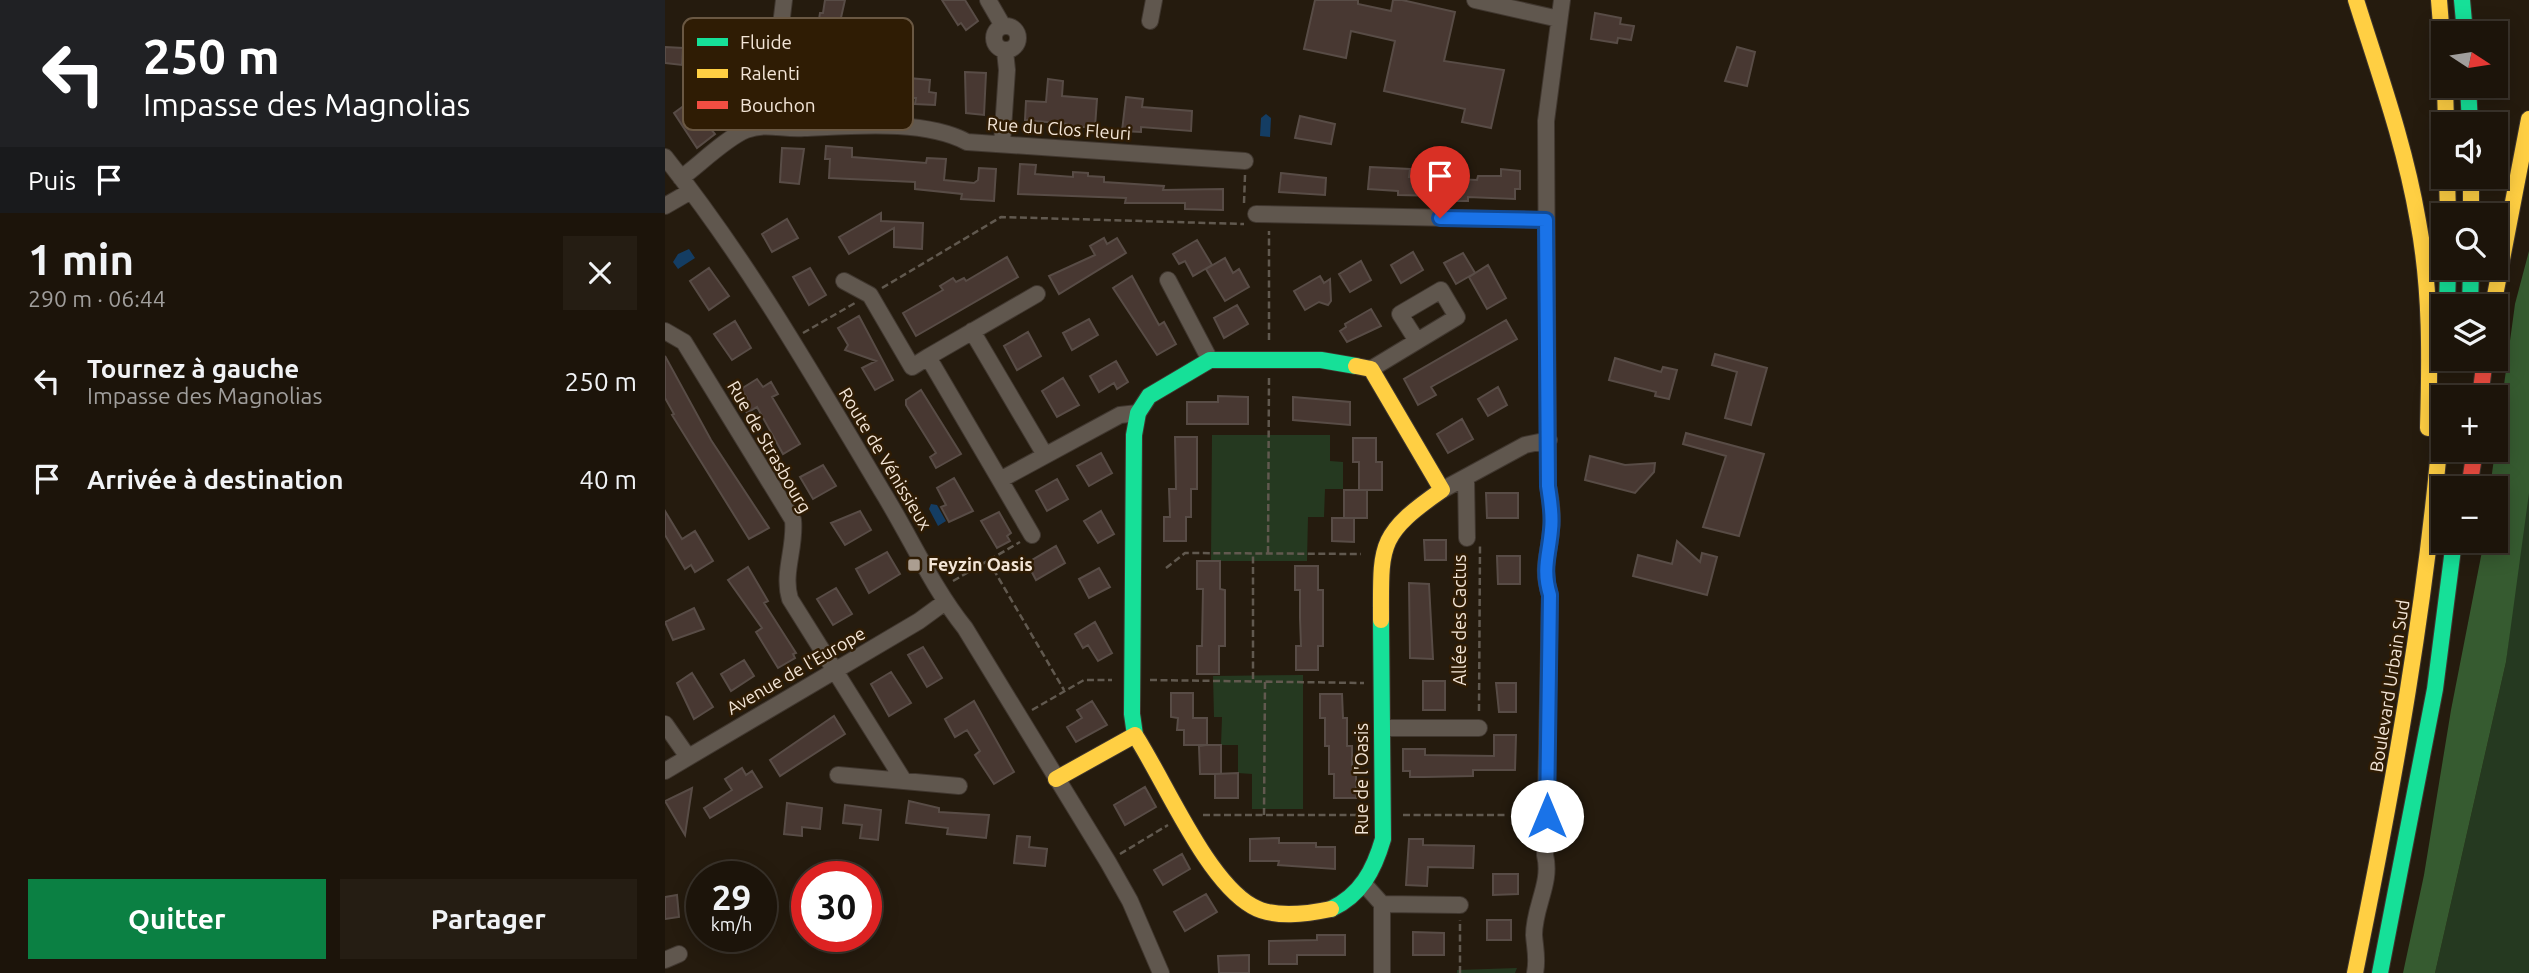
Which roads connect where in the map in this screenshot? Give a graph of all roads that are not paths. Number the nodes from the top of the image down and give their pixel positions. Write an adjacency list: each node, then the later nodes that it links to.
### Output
1 (784, 0): 9 (street)
2 (988, 0): 17 (street)
3 (1154, 0): 11 (street)
4 (1475, 0): 10 (street)
5 (1562, 0): 10 (street)
6 (2356, 0): 37 (main road)
7 (2438, 0): 12 (main road)
8 (2462, 0): 13 (main road)
9 (782, 18)
10 (1559, 19): 22 (street)
11 (1150, 21)
12 (2440, 21)
13 (2464, 21)
14 (2529, 119): 27 (main road)
15 (913, 129): 17 (street, Rue du Clos Fleuri)
16 (747, 130): 20 (street, Rue du Clos Fleuri)
17 (1002, 144): 19 (street, Rue du Clos Fleuri)
18 (665, 157): 20 (street, Route de Vénissieux)
19 (1245, 161)
20 (686, 185): 21 (street, Rue du Clos Fleuri); 45 (street, Route de Vénissieux)
21 (665, 206)
22 (1546, 220): 23 (street); 35 (street)
23 (1252, 221)
24 (1168, 280): 32 (street)
25 (844, 281): 31 (street)
26 (1037, 294): 29 (street)
27 (2495, 294)
28 (665, 331): 46 (street, Rue de Strasbourg)
29 (972, 331): 31 (street); 36 (street)
30 (1417, 341): 33 (street)
31 (928, 357): 39 (street)
32 (1210, 360): 33 (main road); 34 (main road)
33 (1371, 369): 40 (main road)
34 (1138, 413): 36 (street); 50 (main road)
35 (1549, 440): 38 (street, Rue de l'Oasis); 62 (street)
36 (1045, 455): 39 (street)
37 (2436, 476)
38 (1466, 478): 40 (street, Rue de l'Oasis); 43 (street, Allée des Cactus)
39 (1000, 480): 42 (street)
40 (1442, 490): 48 (main road, Rue de l'Oasis)
41 (2431, 526): 63 (main road, Boulevard Urbain Sud)
42 (1032, 535)
43 (1467, 538)
44 (2452, 553): 64 (main road)
45 (945, 602): 46 (street, Avenue de l'Europe); 54 (street, Route de Vénissieux)
46 (835, 669): 51 (street, Avenue de l'Europe); 55 (street, Rue de Strasbourg)
47 (665, 724): 51 (street)
48 (1382, 728): 49 (street); 57 (main road, Rue de l'Oasis)
49 (1479, 728)
50 (1135, 735): 54 (main road); 57 (main road)
51 (688, 757): 52 (street, Avenue de l'Europe)
52 (665, 771)
53 (838, 775): 55 (street)
54 (1056, 779): 60 (street, Route de Vénissieux)
55 (904, 781): 56 (street)
56 (959, 786)
57 (1365, 885): 58 (street)
58 (1382, 904): 59 (street); 61 (street)
59 (1460, 905)
60 (1161, 973)
61 (1382, 973)
62 (1535, 973)
63 (2355, 973)
64 (2380, 973)

